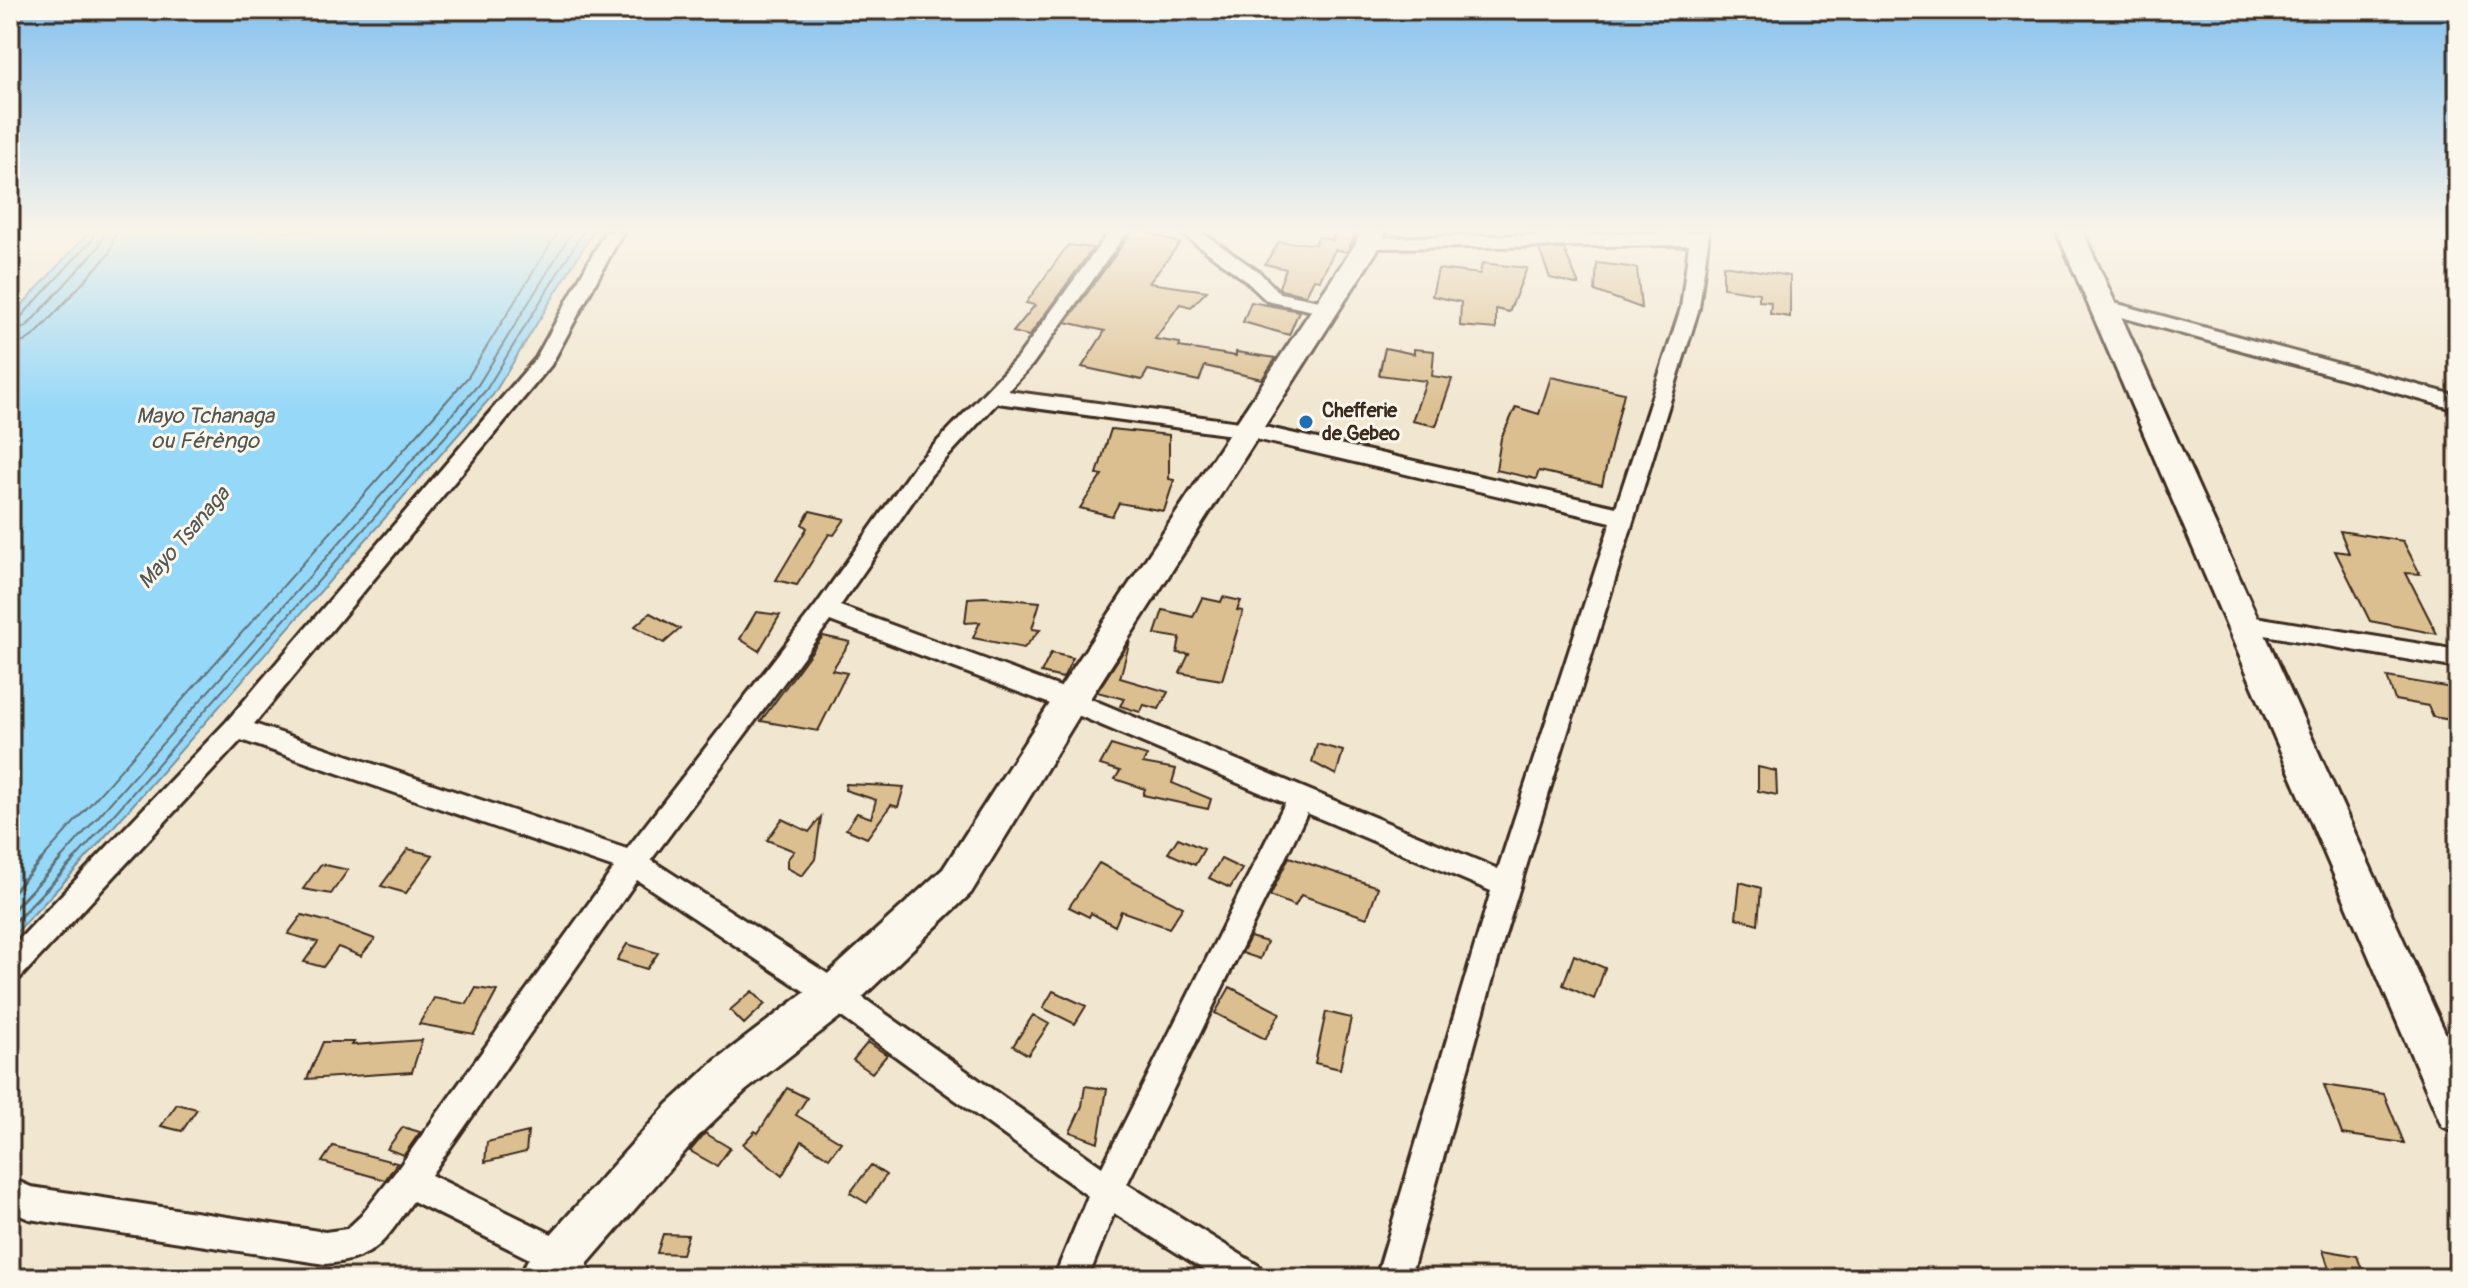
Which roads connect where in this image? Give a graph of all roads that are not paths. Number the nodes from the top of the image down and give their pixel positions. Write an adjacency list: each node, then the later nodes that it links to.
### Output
1 (581, 292): 17 (street)
2 (1075, 292): 9 (street)
3 (1269, 292): 8 (street)
4 (1337, 292): 8 (street)
5 (1692, 292): 12 (street)
6 (2097, 292): 7 (street)
7 (2103, 306): 10 (street); 14 (street)
8 (1327, 308): 11 (street)
9 (994, 396): 11 (street); 13 (street)
10 (2458, 403)
11 (1247, 430): 12 (street); 16 (street)
12 (1624, 517): 20 (street)
13 (825, 610): 16 (street); 19 (street)
14 (2243, 624): 15 (street); 23 (street)
15 (2458, 659)
16 (1070, 701): 18 (street); 22 (street)
17 (236, 728): 19 (street); 21 (street)
18 (1301, 798): 20 (street); 25 (street)
19 (633, 863): 22 (street); 24 (street)
20 (1507, 885): 30 (street)
21 (10, 969)
22 (835, 995): 25 (street); 27 (street)
23 (2458, 1111)
24 (408, 1181): 26 (street); 27 (street)
25 (1107, 1190): 28 (street); 29 (street)
26 (10, 1194)
27 (562, 1271)
28 (1071, 1278)
29 (1247, 1278)
30 (1393, 1278)

